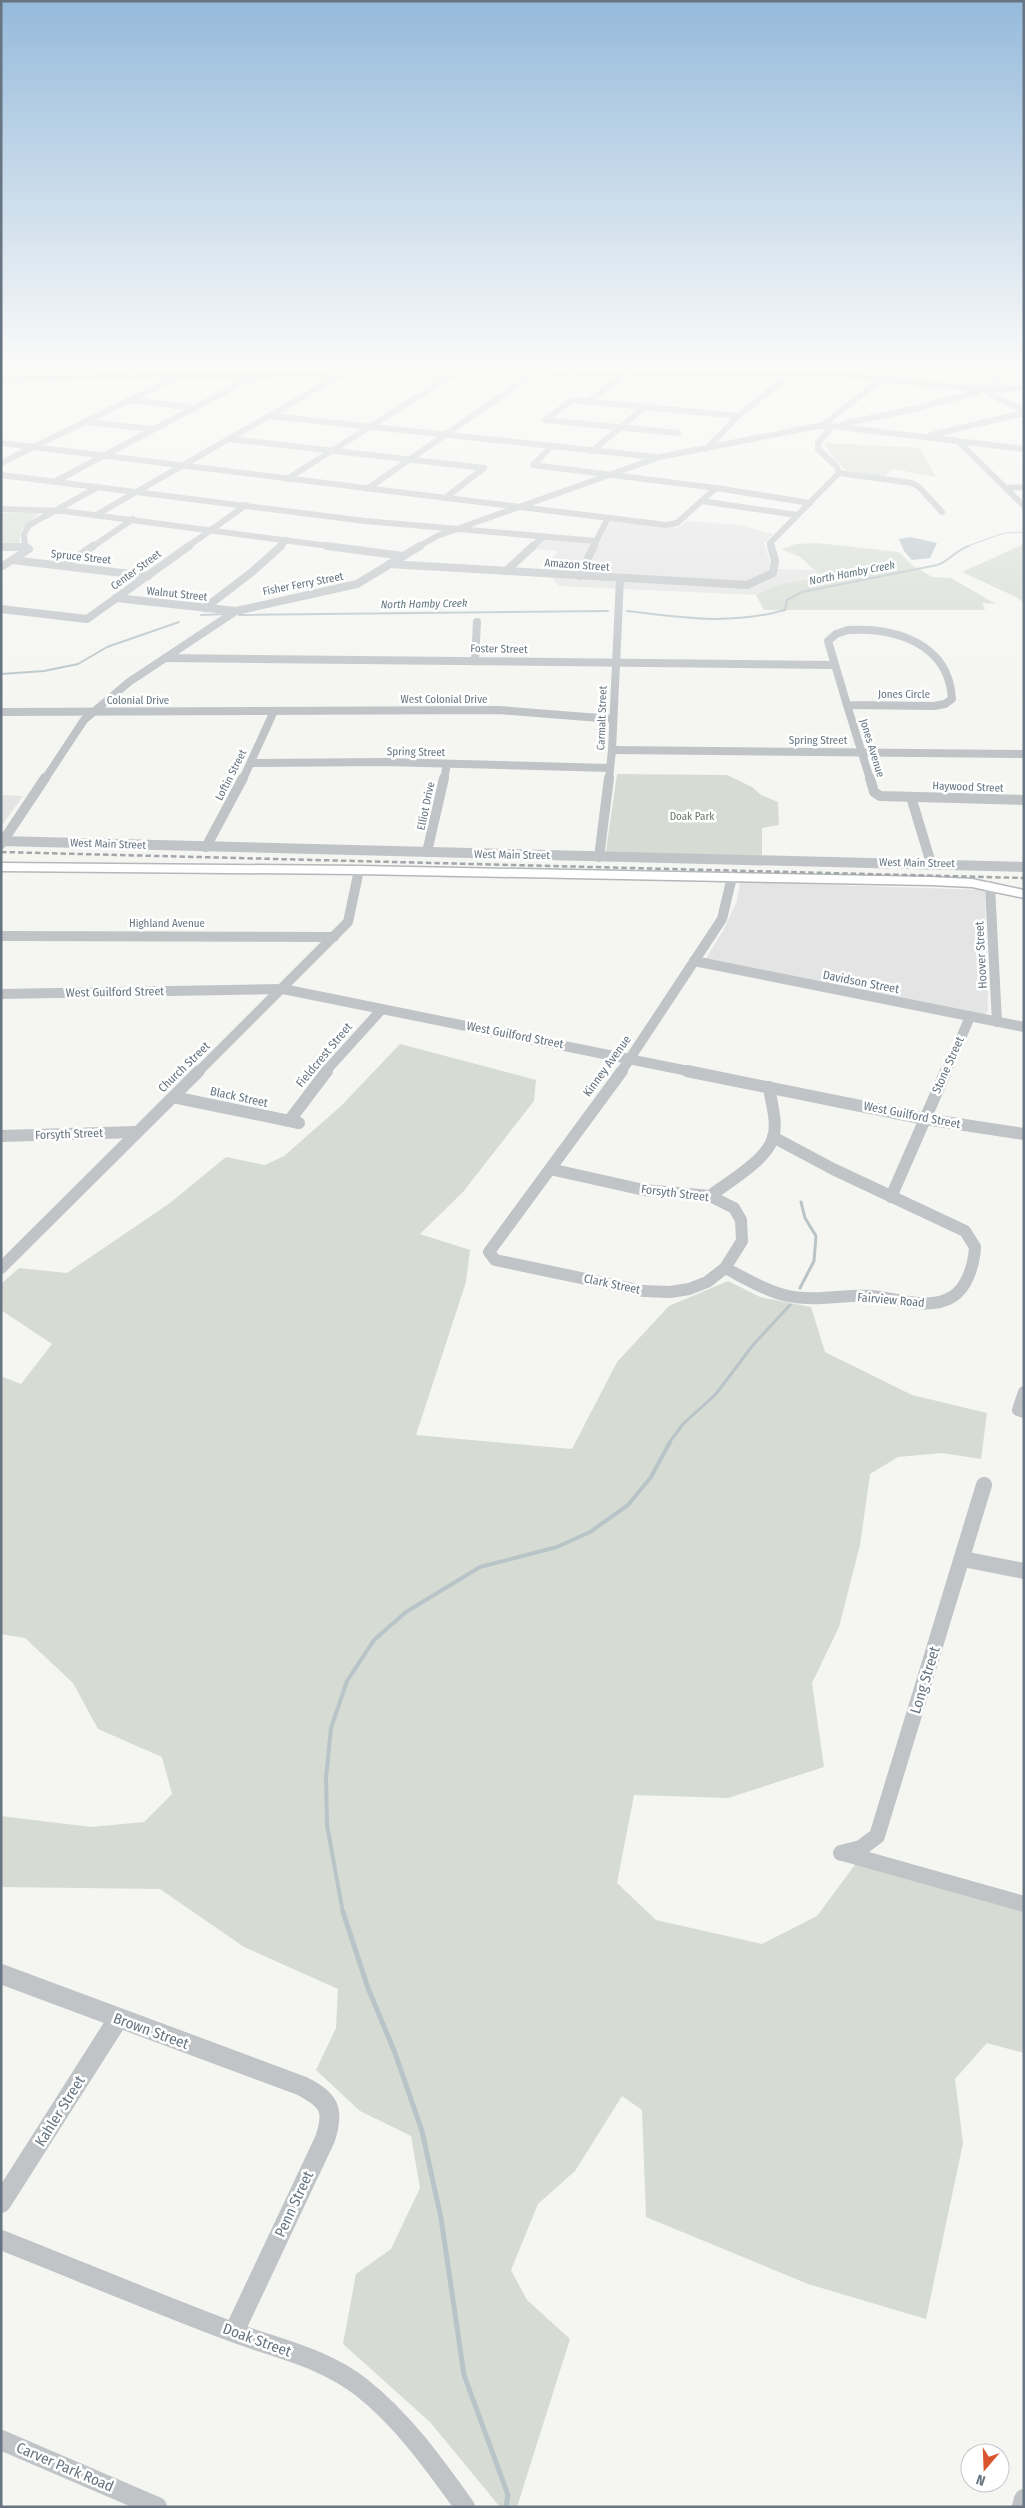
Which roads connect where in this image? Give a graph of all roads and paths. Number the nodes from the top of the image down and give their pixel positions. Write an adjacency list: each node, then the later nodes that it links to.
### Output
1 (47, 481): 11 (street)
2 (155, 481): 17 (street)
3 (304, 481): 16 (street)
4 (379, 481): 16 (street)
5 (467, 481): 18 (street)
6 (594, 481): 23 (street, Fisher Ferry Street)
7 (660, 481): 14 (street)
8 (831, 481): 20 (street)
9 (898, 481): 26 (street)
10 (999, 481): 15 (street)
11 (54, 482): 12 (street)
12 (98, 487): 17 (street); 25 (street)
13 (1024, 487): 15 (street)
14 (716, 488): 19 (street); 20 (street)
15 (1006, 488): 22 (street)
16 (367, 489): 18 (street)
17 (137, 491): 21 (street); 27 (street)
18 (445, 498): 23 (street)
19 (701, 501): 28 (street); 29 (street)
20 (810, 503): 28 (street)
21 (246, 505): 31 (street); 32 (street, Center Street)
22 (1024, 506)
23 (519, 507): 29 (street); 31 (street, Fisher Ferry Street)
24 (1, 509): 25 (street)
25 (54, 510): 27 (street); 36 (street)
26 (942, 512)
27 (96, 515): 30 (street)
28 (797, 515): 46 (street, Amazon Street)
29 (608, 518): 35 (street)
30 (133, 519): 32 (street); 41 (street)
31 (456, 529): 33 (street); 38 (street, Fisher Ferry Street)
32 (210, 530): 34 (street); 44 (street, Center Street)
33 (543, 537): 35 (street); 43 (street)
34 (286, 540): 38 (street); 48 (street)
35 (596, 541): 45 (street)
36 (25, 547): 37 (street); 39 (street)
37 (1, 548)
38 (403, 556): 40 (street, Fisher Ferry Street)
39 (12, 560): 41 (street, Spruce Street); 42 (street)
40 (389, 564): 43 (street, Amazon Street); 50 (street, Fisher Ferry Street)
41 (64, 566): 44 (street, Spruce Street)
42 (1, 567)
43 (506, 572): 45 (street, Amazon Street)
44 (148, 576): 47 (street, Center Street)
45 (579, 576): 46 (street, Amazon Street)
46 (620, 579): 54 (street, Carmalt Street)
47 (116, 598): 48 (street, Walnut Street); 49 (street, Center Street)
48 (205, 608): 50 (street, Walnut Street)
49 (1, 609)
50 (236, 611): 52 (street, Fisher Ferry Street)
51 (477, 622): 53 (street)
52 (165, 658): 53 (street, Foster Street); 57 (street, Fisher Ferry Street)
53 (474, 660): 54 (street, Foster Street)
54 (615, 662): 55 (street, Foster Street); 60 (street, Carmalt Street)
55 (834, 665): 56 (street, Jones Avenue); 56 (street, Jones Circle)
56 (847, 705): 62 (street, Jones Avenue)
57 (93, 711): 58 (street, Colonial Drive); 59 (street, Colonial Drive); 69 (street, Fisher Ferry Street)
58 (274, 711): 60 (street, West Colonial Drive); 64 (street, Loftin Street)
59 (1, 712)
60 (612, 719): 61 (street, Carmalt Street)
61 (612, 750): 62 (street, Spring Street); 66 (street, Carmalt Street)
62 (861, 751): 63 (street, Spring Street); 67 (street, Jones Avenue)
63 (1024, 754)
64 (251, 763): 65 (street, Spring Street); 70 (street, Loftin Street)
65 (447, 764): 66 (street, Spring Street); 71 (street, Elliot Drive)
66 (610, 768): 72 (street, Carmalt Street)
67 (911, 797): 68 (street, Haywood Street); 73 (street)
68 (1024, 800)
69 (2, 842): 70 (street, West Main Street)
70 (206, 847): 71 (street, West Main Street)
71 (427, 852): 72 (street, West Main Street)
72 (599, 857): 73 (street, West Main Street)
73 (931, 863): 74 (street, West Main Street)
74 (1024, 866)
75 (1, 867): 76 (main road, West Main Street)
76 (359, 870): 77 (main road, West Main Street); 81 (street, Church Street)
77 (732, 877): 78 (main road, West Main Street); 82 (street, Kinney Avenue)
78 (990, 886): 79 (main road, West Main Street); 87 (street, Hoover Street)
79 (1024, 894)
80 (1, 936): 81 (street, Highland Avenue)
81 (334, 937): 83 (street, Church Street)
82 (694, 962): 86 (street, Davidson Street); 89 (street, Kinney Avenue)
83 (283, 989): 84 (street, West Guilford Street); 85 (street, West Guilford Street); 91 (street, Church Street)
84 (1, 994)
85 (382, 1009): 89 (street, West Guilford Street); 93 (street, Fieldcrest Street)
86 (970, 1017): 87 (street, Davidson Street); 92 (street, Stone Street)
87 (997, 1022): 88 (street, Davidson Street)
88 (1024, 1027)
89 (631, 1058): 90 (street, West Guilford Street); 98 (street, Kinney Avenue)
90 (769, 1086): 92 (street, West Guilford Street); 97 (street)
91 (173, 1097): 93 (street, Black Street); 94 (street, Church Street)
92 (925, 1119): 95 (street, West Guilford Street); 100 (street, Stone Street)
93 (294, 1122)
94 (136, 1132): 96 (street, Forsyth Street); 102 (street, Church Street)
95 (1024, 1134)
96 (1, 1136)
97 (773, 1137): 99 (street); 100 (street, Fairview Road)
98 (550, 1169): 99 (street, Forsyth Street); 101 (street, Kinney Avenue)
99 (710, 1196): 103 (street, Forsyth Street)
100 (891, 1197): 103 (street, Fairview Road)
101 (495, 1260): 103 (street, Clark Street)
102 (1, 1268)
103 (725, 1268)
104 (1024, 1392): 105 (street)
105 (1021, 1411)
106 (984, 1485): 107 (street, Long Street)
107 (962, 1559): 108 (street); 109 (street, Long Street)
108 (1024, 1570)
109 (1024, 1904)
110 (1, 1974): 111 (street, Brown Street)
111 (118, 2019): 112 (street, Brown Street); 113 (street, Kahler Street)
112 (302, 2086): 115 (street, Penn Street)
113 (1, 2203)
114 (1, 2240): 115 (street, Doak Street)
115 (234, 2332): 119 (street, Doak Street)
116 (1, 2440): 118 (street, Carver Park Road)
117 (1024, 2499): 120 (street)
118 (157, 2507)
119 (465, 2507)
120 (1022, 2507)

